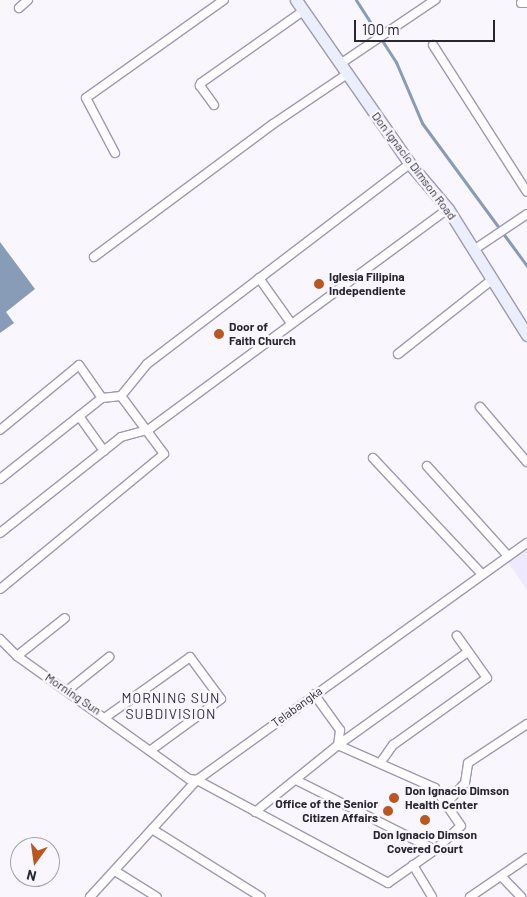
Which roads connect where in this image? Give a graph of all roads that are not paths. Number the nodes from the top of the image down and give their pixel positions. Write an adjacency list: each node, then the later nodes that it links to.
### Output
1 (28, 0): 5 (street)
2 (224, 0): 10 (street)
3 (296, 0): 6 (street, Don Ignacio Dimson Road)
4 (435, 0): 8 (street)
5 (19, 8)
6 (303, 11): 8 (street, Don Ignacio Dimson Road); 9 (street)
7 (433, 45): 12 (street)
8 (344, 69): 11 (street, Don Ignacio Dimson Road); 16 (street)
9 (214, 105)
10 (115, 153)
11 (410, 164): 13 (street, Don Ignacio Dimson Road); 17 (street)
12 (527, 192)
13 (448, 209): 15 (street, Don Ignacio Dimson Road); 19 (street)
14 (527, 214): 15 (street)
15 (475, 249): 18 (street, Don Ignacio Dimson Road)
16 (94, 257)
17 (258, 278): 19 (street); 22 (street)
18 (493, 279): 20 (street, Don Ignacio Dimson Road); 21 (street)
19 (291, 323): 27 (street)
20 (527, 335)
21 (398, 354)
22 (121, 396): 23 (street); 27 (street)
23 (102, 398): 25 (street); 26 (street)
24 (480, 407): 30 (street)
25 (79, 416): 28 (street); 32 (street)
26 (0, 430)
27 (148, 430): 28 (street); 37 (street)
28 (104, 451): 33 (street)
29 (373, 458): 36 (street)
30 (527, 462)
31 (426, 466): 35 (street)
32 (0, 479)
33 (0, 534)
34 (527, 542): 35 (street, Telabangka)
35 (508, 556): 36 (street, Telabangka)
36 (482, 574): 45 (street, Telabangka)
37 (0, 589)
38 (65, 618): 42 (street)
39 (456, 636): 41 (street)
40 (0, 639): 42 (street, Morning Sun)
41 (468, 652): 48 (street); 50 (street)
42 (17, 656): 44 (street, Morning Sun)
43 (109, 658): 44 (street)
44 (68, 690): 46 (street, Morning Sun)
45 (314, 694): 48 (street); 51 (street, Telabangka)
46 (106, 717): 49 (street, Morning Sun); 49 (street)
47 (527, 724): 53 (street)
48 (338, 745): 50 (street); 52 (street)
49 (150, 750): 51 (street, Morning Sun)
50 (381, 762): 53 (street)
51 (197, 780): 54 (street, Morning Sun); 55 (street, Telabangka)
52 (296, 780): 54 (street); 56 (street)
53 (446, 804): 56 (street)
54 (255, 812): 58 (street, Morning Sun)
55 (152, 829): 59 (street, Telabangka); 63 (street)
56 (435, 850): 58 (street)
57 (527, 858): 60 (street)
58 (413, 865): 64 (street)
59 (115, 871): 61 (street, Telabangka); 62 (street)
60 (501, 876): 65 (street); 66 (street)
61 (90, 897)
62 (157, 897)
63 (261, 897)
64 (432, 897)
65 (470, 897)
66 (521, 897)

